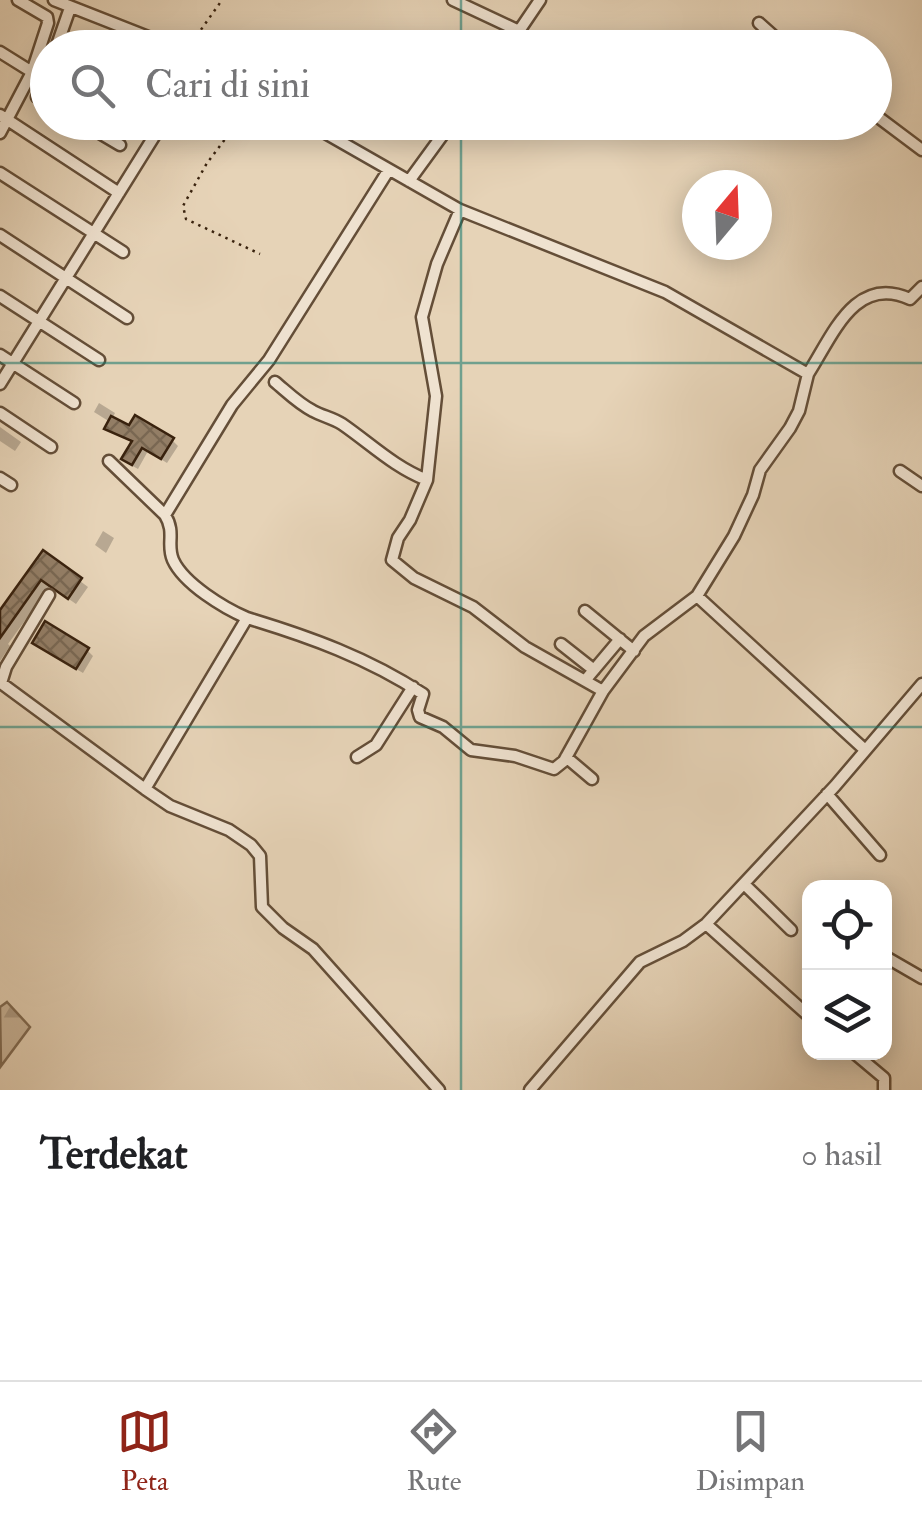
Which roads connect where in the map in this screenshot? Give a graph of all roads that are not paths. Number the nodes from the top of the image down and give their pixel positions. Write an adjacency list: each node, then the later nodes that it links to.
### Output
1 (18, 0): 7 (street)
2 (54, 0): 5 (street)
3 (453, 0): 10 (street)
4 (540, 0): 11 (street)
5 (70, 8): 8 (street); 9 (street)
6 (759, 24): 12 (street)
7 (45, 30)
8 (62, 30)
9 (128, 30)
10 (517, 30)
11 (520, 30)
12 (766, 30)
13 (0, 52): 14 (street)
14 (30, 71)
15 (30, 75): 16 (street)
16 (4, 118): 18 (street); 19 (street)
17 (892, 128): 26 (street)
18 (0, 134)
19 (30, 135)
20 (38, 140): 30 (street)
21 (112, 140): 25 (street)
22 (152, 140): 30 (street)
23 (336, 140): 27 (street)
24 (439, 140): 29 (street)
25 (120, 145)
26 (922, 150)
27 (388, 171): 29 (street); 57 (street)
28 (0, 173): 32 (street)
29 (409, 181): 31 (street)
30 (120, 193): 32 (street)
31 (460, 210): 45 (street); 54 (street)
32 (96, 233): 34 (street); 35 (street)
33 (0, 235): 35 (street)
34 (123, 252)
35 (67, 279): 40 (street); 41 (street)
36 (922, 286): 38 (street)
37 (0, 296): 41 (street)
38 (910, 300): 39 (street); 45 (street)
39 (922, 306)
40 (127, 318)
41 (38, 322): 43 (street); 44 (street)
42 (0, 355): 44 (street)
43 (99, 360)
44 (13, 364): 47 (street); 48 (street)
45 (808, 374): 59 (street)
46 (275, 382): 54 (street)
47 (0, 384)
48 (74, 403)
49 (0, 414): 50 (street)
50 (51, 447)
51 (109, 461): 57 (street)
52 (900, 471): 56 (street)
53 (0, 478): 55 (street)
54 (428, 480): 67 (street)
55 (12, 485)
56 (922, 486)
57 (165, 514): 61 (street)
58 (49, 595): 72 (street)
59 (697, 596): 64 (street); 68 (street)
60 (585, 610): 62 (street)
61 (247, 618): 66 (street); 72 (street)
62 (620, 639): 63 (street); 64 (street)
63 (561, 644)
64 (634, 650): 67 (street)
65 (922, 684): 68 (street)
66 (413, 687): 69 (street); 70 (street)
67 (603, 691): 70 (street)
68 (864, 749): 73 (street)
69 (357, 757)
70 (566, 757): 71 (street)
71 (592, 779)
72 (145, 789): 82 (street)
73 (827, 794): 74 (street); 75 (street)
74 (880, 855)
75 (744, 884): 76 (street); 77 (street)
76 (706, 924): 80 (street); 83 (street)
77 (791, 930)
78 (892, 961): 79 (street)
79 (922, 978)
80 (802, 1010)
81 (863, 1060): 84 (street)
82 (438, 1090)
83 (530, 1090)
84 (884, 1090)

